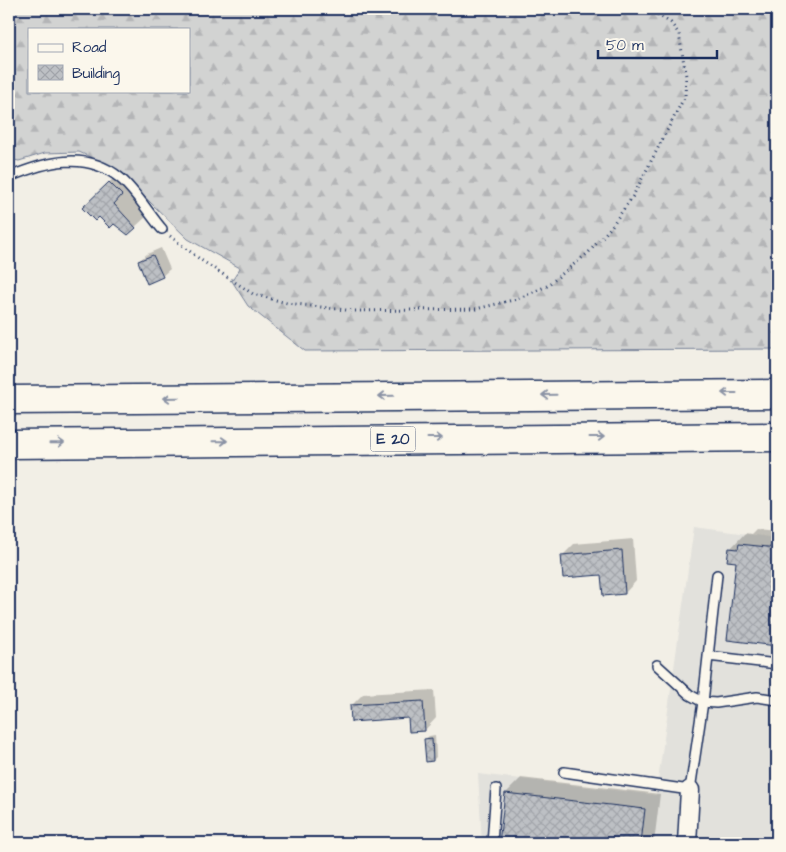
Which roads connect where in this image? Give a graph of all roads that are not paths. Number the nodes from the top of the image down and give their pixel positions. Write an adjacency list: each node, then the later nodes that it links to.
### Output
1 (9, 177): 2 (lane)
2 (162, 229)
3 (777, 394): 4 (highway, one-way to 4)
4 (9, 400)
5 (777, 437): 6 (highway, E 20, one-way to 5)
6 (9, 444)
7 (717, 575): 8 (lane)
8 (708, 656): 9 (lane); 12 (lane)
9 (777, 664)
10 (656, 665): 12 (lane)
11 (777, 700): 12 (lane)
12 (703, 702): 15 (lane)
13 (564, 772): 15 (lane)
14 (496, 789): 16 (lane)
15 (690, 790): 17 (street)
16 (492, 843)
17 (687, 843)

